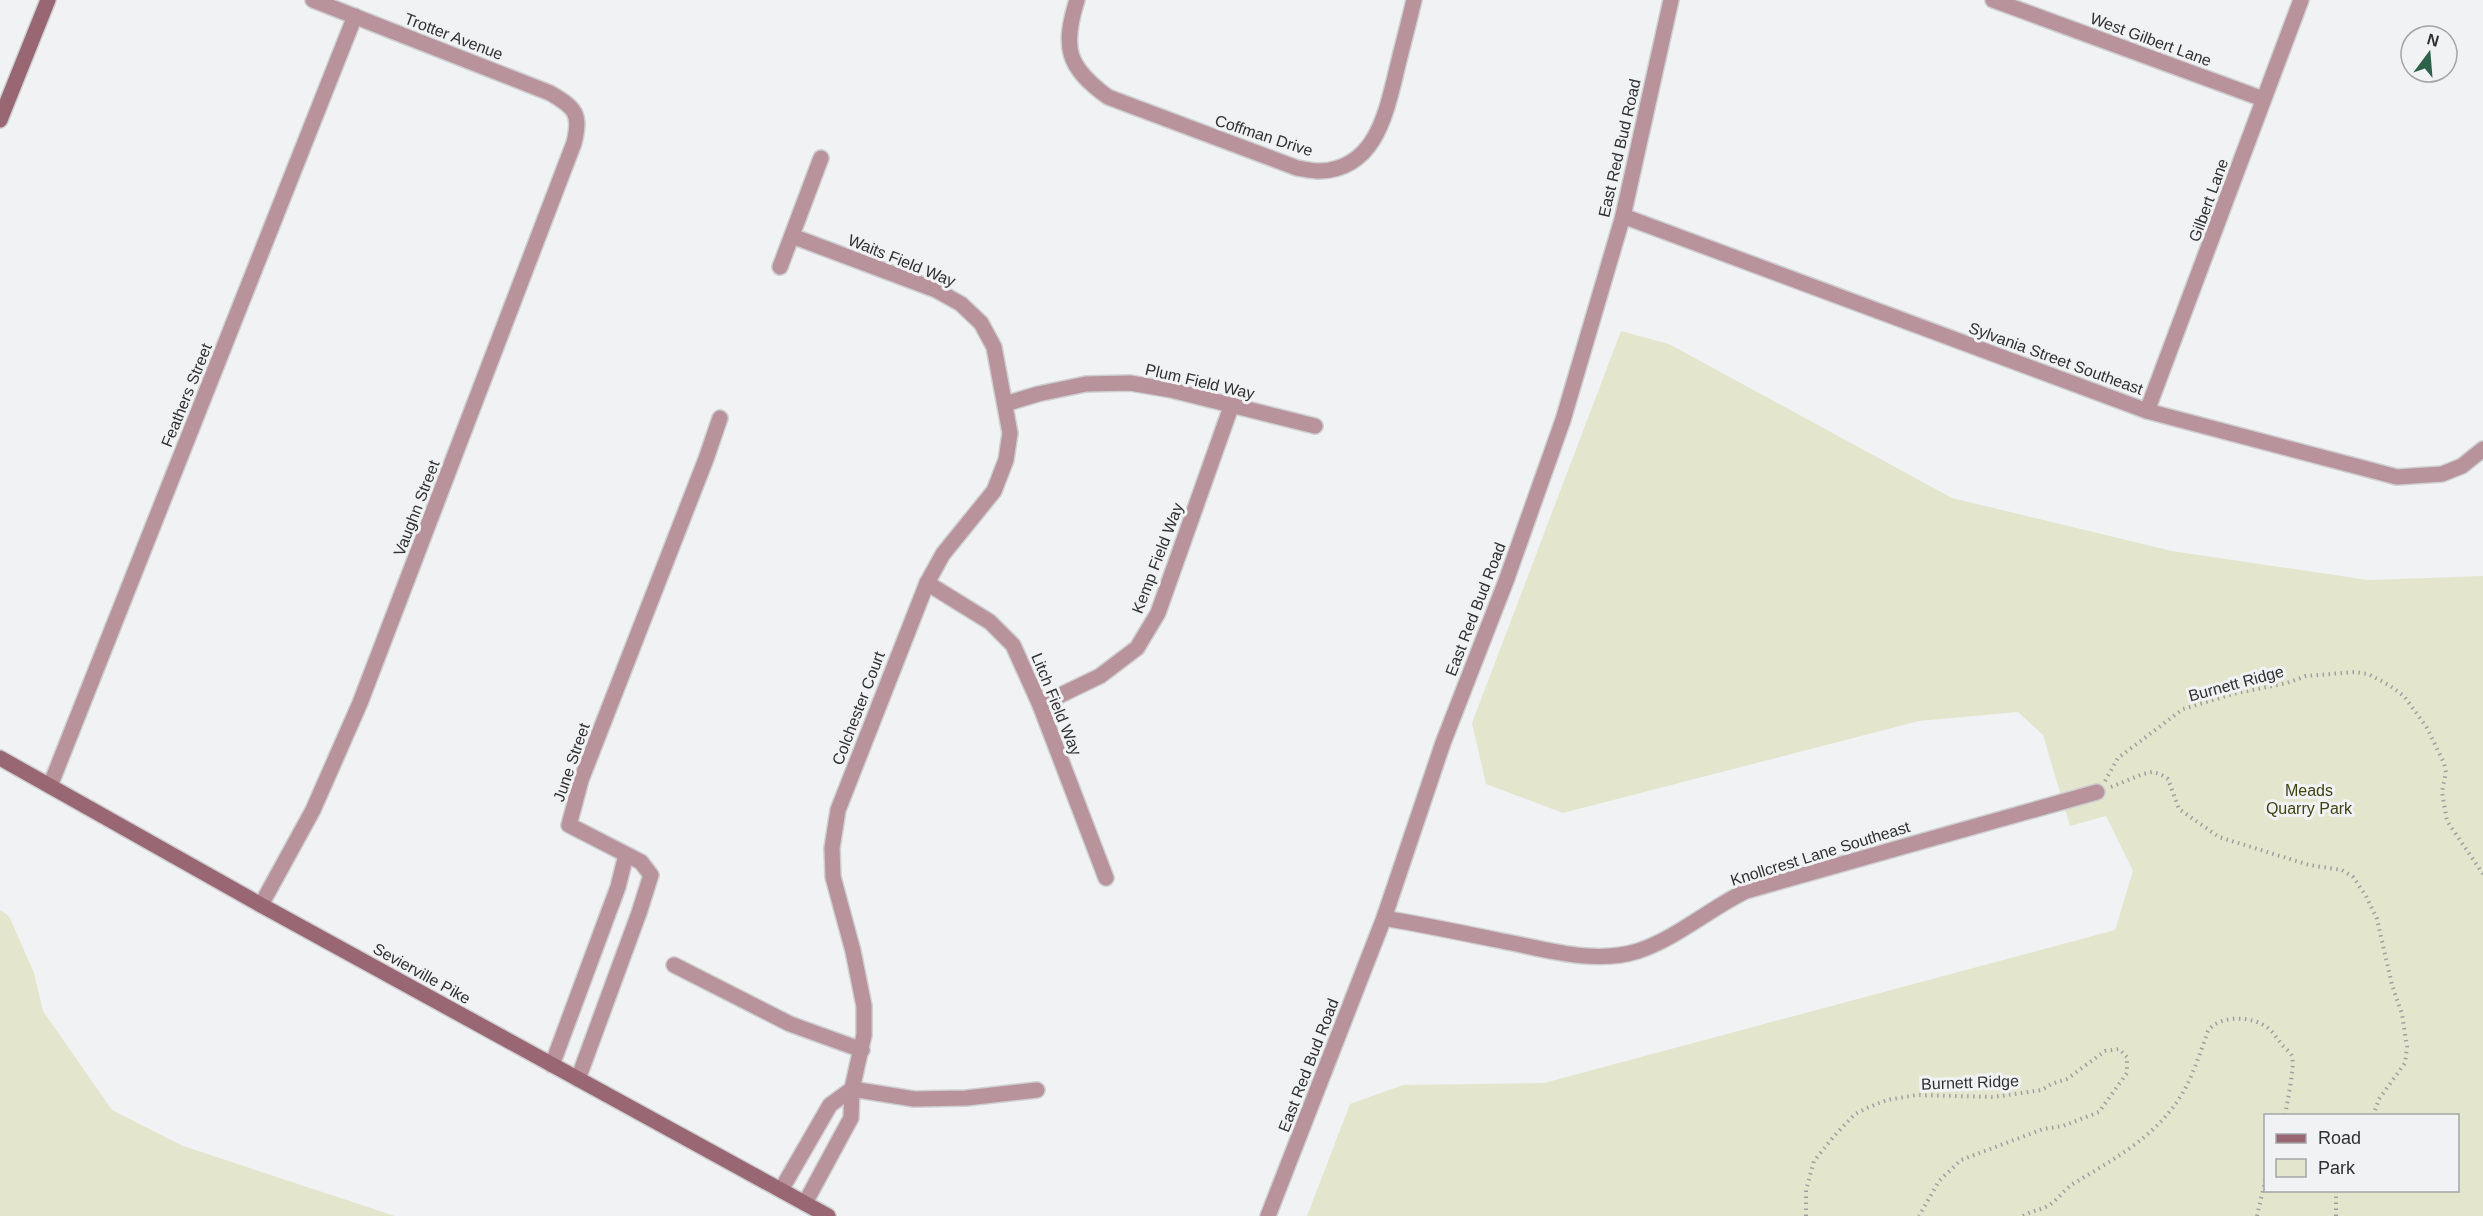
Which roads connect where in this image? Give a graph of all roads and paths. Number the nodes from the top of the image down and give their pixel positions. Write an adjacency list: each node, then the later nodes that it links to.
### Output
1 (48, 0): 11 (street)
2 (313, 0): 8 (street, Trotter Avenue)
3 (1077, 0): 4 (street, Coffman Drive)
4 (1414, 0)
5 (1671, 0): 13 (street, East Red Bud Road)
6 (1993, 0): 9 (street, West Gilbert Lane)
7 (2301, 0): 9 (street, Gilbert Lane)
8 (355, 16): 10 (street, Trotter Avenue); 25 (street, Feathers Street)
9 (2263, 99): 18 (street, Gilbert Lane)
10 (577, 114): 30 (street, Vaughn Street)
11 (0, 120)
12 (821, 158): 14 (street)
13 (1623, 216): 18 (street, Sylvania Street Southeast); 31 (street, East Red Bud Road)
14 (792, 236): 15 (street); 16 (street, Waits Field Way)
15 (780, 267)
16 (1005, 404): 17 (street, Plum Field Way); 22 (street, Colchester Court)
17 (1231, 407): 20 (street, Plum Field Way); 23 (street, Kemp Field Way)
18 (2147, 411): 21 (street, Sylvania Street Southeast)
19 (720, 418): 27 (street, June Street)
20 (1315, 426)
21 (2483, 449)
22 (927, 583): 23 (street, Litch Field Way); 33 (street, Colchester Court)
23 (1041, 705): 29 (street, Litch Field Way)
24 (0, 758): 25 (street, Sevierville Pike)
25 (50, 786): 30 (street, Sevierville Pike)
26 (2097, 792): 28 (path, Burnett Ridge); 31 (street, Knollcrest Lane Southeast); 39 (path)
27 (626, 855): 34 (street); 35 (street, June Street)
28 (2483, 874)
29 (1106, 878)
30 (261, 905): 34 (street, Sevierville Pike)
31 (1384, 918): 45 (street, East Red Bud Road)
32 (674, 965): 33 (street)
33 (862, 1050): 36 (street, Colchester Court)
34 (552, 1065): 35 (street, Sevierville Pike)
35 (578, 1079): 41 (street, Sevierville Pike)
36 (852, 1089): 37 (street); 41 (street); 43 (street, Colchester Court)
37 (1037, 1090)
38 (2285, 1114): 48 (path)
39 (2374, 1114)
40 (2264, 1182): 49 (path)
41 (781, 1190): 43 (street, Sevierville Pike)
42 (2336, 1192): 50 (path)
43 (805, 1203): 44 (street, Sevierville Pike)
44 (828, 1216)
45 (1268, 1216)
46 (1806, 1216): 47 (path, Burnett Ridge)
47 (1919, 1216)
48 (2023, 1216)
49 (2257, 1216)
50 (2336, 1216)

